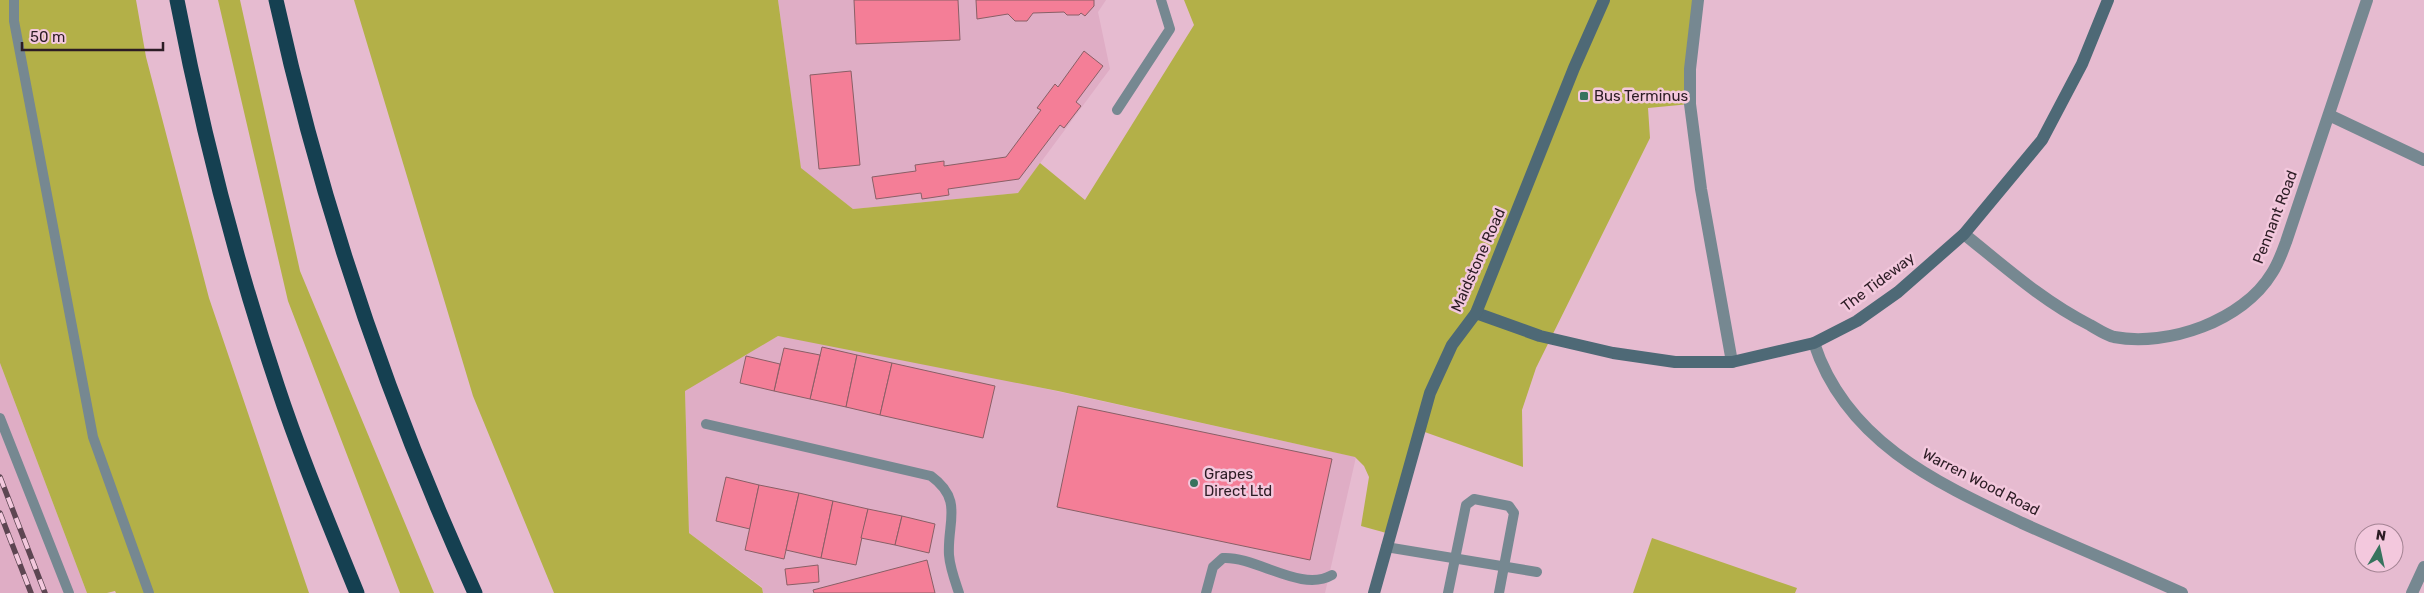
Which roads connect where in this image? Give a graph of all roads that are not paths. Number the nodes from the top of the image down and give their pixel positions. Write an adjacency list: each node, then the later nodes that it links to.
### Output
1 (14, 0): 25 (lane)
2 (177, 0): 26 (highway)
3 (276, 0): 27 (highway)
4 (1161, 0): 9 (lane)
5 (1604, 0): 13 (street, Maidstone Road)
6 (1698, 0): 15 (street)
7 (2108, 0): 12 (street, The Tideway)
8 (2367, 0): 10 (street, Pennant Road)
9 (1116, 110)
10 (2329, 115): 11 (street); 12 (street, Pennant Road)
11 (2424, 160)
12 (1964, 234): 14 (street, The Tideway)
13 (1476, 313): 15 (street, The Tideway); 18 (street, Maidstone Road)
14 (1814, 343): 15 (street, The Tideway); 33 (street, Warren Wood Road)
15 (1732, 362)
16 (0, 418): 24 (lane)
17 (706, 424): 28 (lane)
18 (1386, 547): 19 (lane); 30 (street, Maidstone Road)
19 (1454, 559): 20 (lane); 20 (lane); 31 (lane)
20 (1504, 567): 22 (lane); 32 (lane)
21 (2424, 567): 34 (street)
22 (1537, 572)
23 (1332, 575): 29 (lane)
24 (69, 593)
25 (149, 593)
26 (357, 593)
27 (475, 593)
28 (959, 593)
29 (1206, 593)
30 (1374, 593)
31 (1448, 593)
32 (1499, 593)
33 (2182, 593)
34 (2412, 593)

